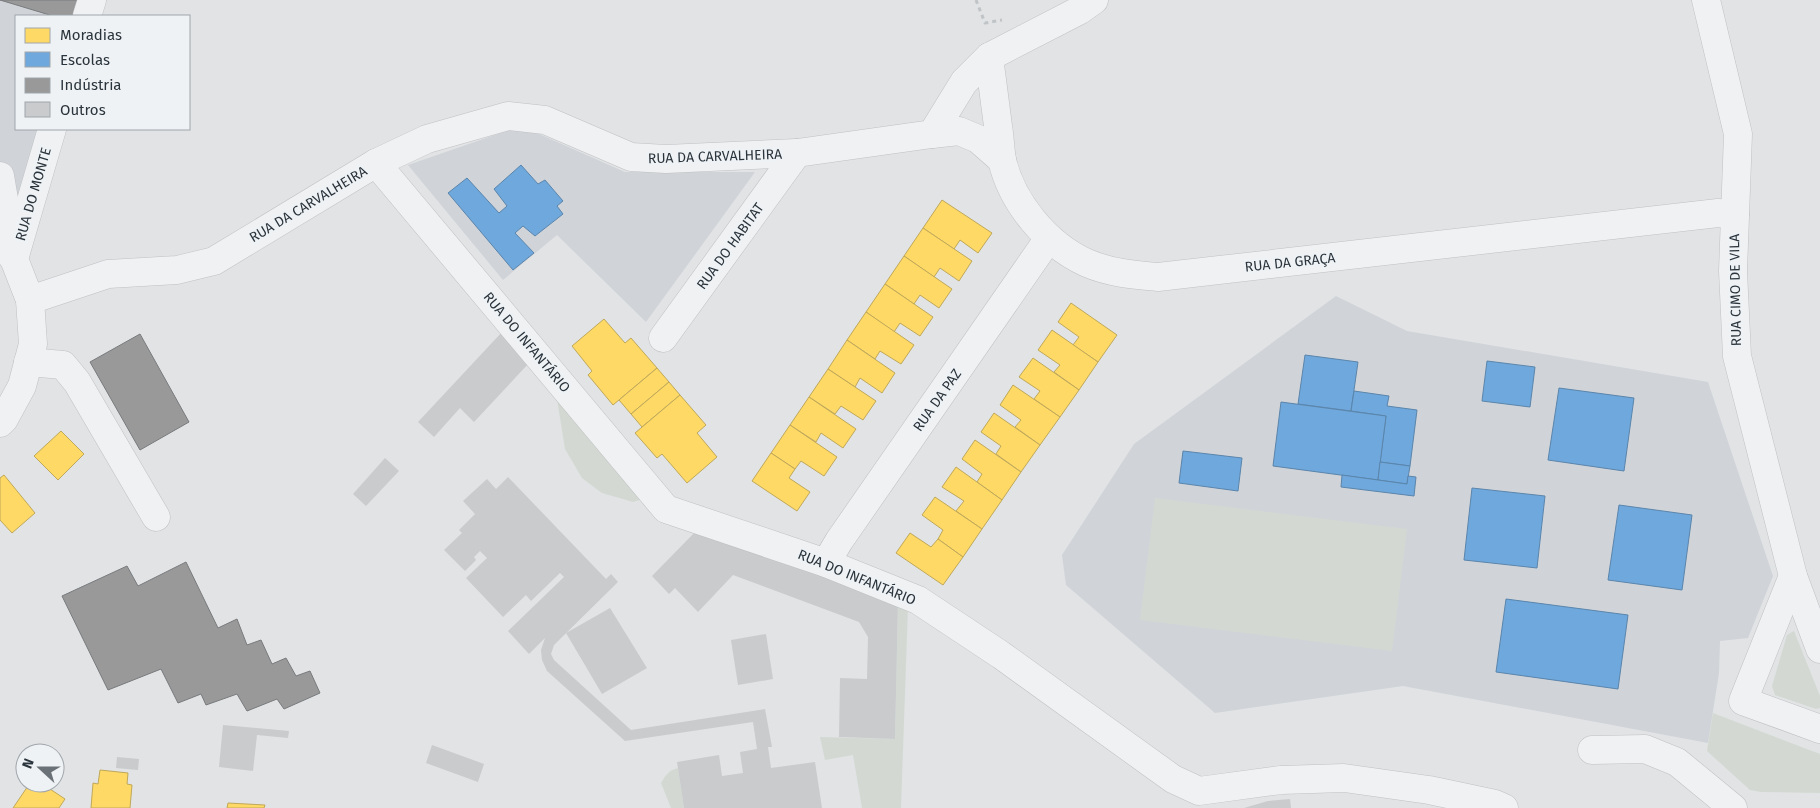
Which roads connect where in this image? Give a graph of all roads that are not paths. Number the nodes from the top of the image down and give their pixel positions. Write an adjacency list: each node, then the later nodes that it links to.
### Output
1 (92, 0): 4 (street)
2 (1094, 0): 5 (street)
3 (1706, 0): 12 (street, RUA CIMO DE VILA)
4 (87, 15)
5 (989, 57): 7 (street); 9 (street, RUA DA GRAÇA)
6 (52, 130): 14 (street, RUA DO MONTE)
7 (932, 134): 8 (street, RUA DA CARVALHEIRA); 9 (street, RUA DA CARVALHEIRA)
8 (797, 153): 10 (street, RUA DA CARVALHEIRA); 16 (street, RUA DO HABITAT)
9 (1002, 160): 13 (street, RUA DA GRAÇA)
10 (376, 163): 15 (street, RUA DA CARVALHEIRA); 20 (street, RUA DO INFANTÁRIO)
11 (0, 176): 14 (street)
12 (1735, 214): 13 (street, RUA DA GRAÇA); 21 (street, RUA CIMO DE VILA)
13 (1049, 238): 20 (street, RUA DA PAZ)
14 (7, 250): 15 (street)
15 (30, 300): 17 (street)
16 (663, 338)
17 (28, 362): 18 (street); 19 (street)
18 (0, 423)
19 (156, 517)
20 (826, 563): 25 (street, RUA DO INFANTÁRIO)
21 (1793, 576): 22 (street, RUA CIMO DE VILA); 23 (street)
22 (1820, 649)
23 (1820, 729)
24 (1592, 750): 26 (street)
25 (1504, 808)
26 (1733, 808)

